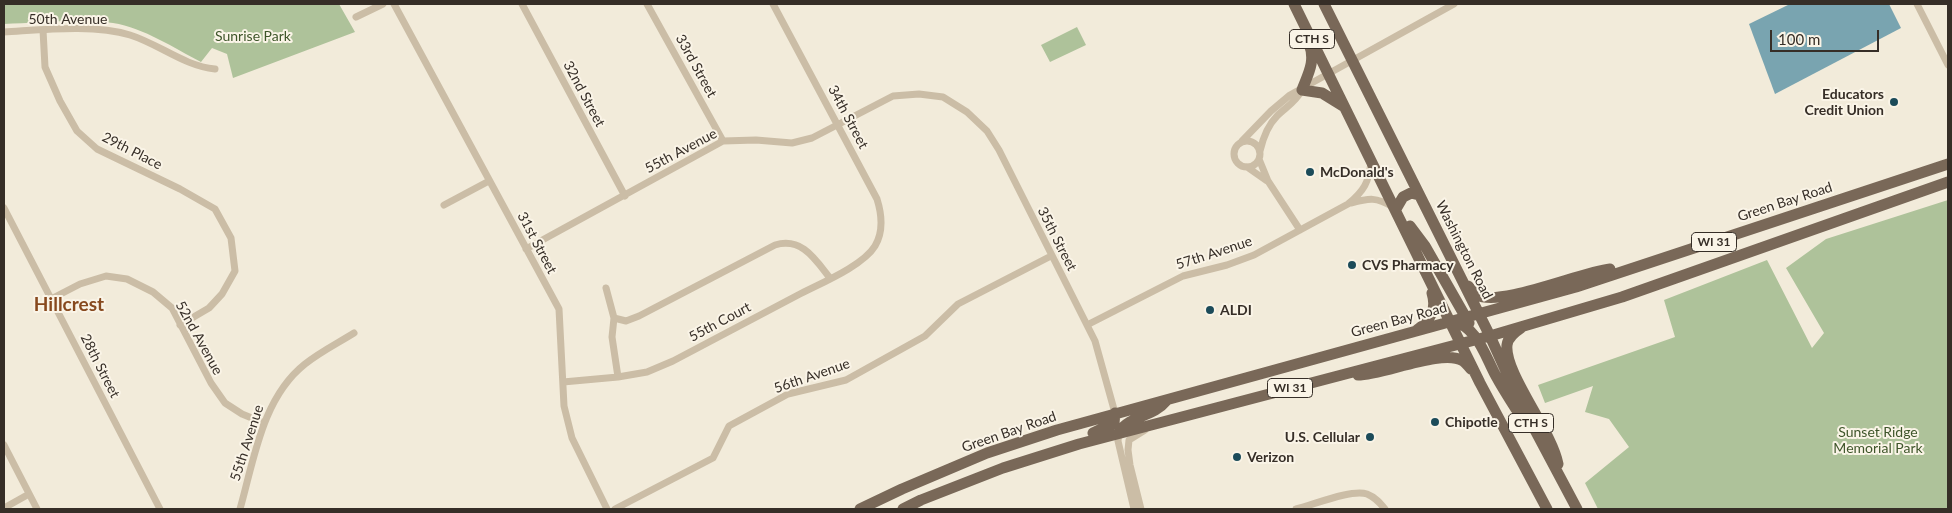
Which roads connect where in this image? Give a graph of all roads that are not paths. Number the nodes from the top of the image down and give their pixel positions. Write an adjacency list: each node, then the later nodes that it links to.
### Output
1 (383, 4): 10 (street)
2 (394, 4): 27 (street, 31st Street)
3 (522, 4): 31 (street, 32nd Street)
4 (647, 4): 21 (street, 33rd Street)
5 (773, 4): 20 (street, 34th Street)
6 (1294, 4): 16 (main road, CTH S); 17 (main road)
7 (1324, 4): 13 (main road, Washington Road / CTH S)
8 (1454, 4): 13 (street)
9 (1917, 4): 14 (street)
10 (356, 17)
11 (43, 30): 12 (street, 50th Avenue); 15 (street, 50th Avenue); 50 (street, 29th Place)
12 (4, 32)
13 (1351, 61): 16 (street); 30 (main road, Washington Road / CTH S)
14 (1948, 65)
15 (215, 69)
16 (1328, 72): 17 (street); 19 (main road, CTH S)
17 (1302, 90): 19 (main road); 22 (street); 23 (street)
18 (943, 97): 20 (street, 55th Avenue); 40 (street, 35th Street)
19 (1345, 108): 24 (main road, CTH S)
20 (838, 124): 21 (street, 55th Avenue); 38 (street, 34th Street)
21 (723, 141): 31 (street, 55th Avenue)
22 (1242, 141): 23 (street); 26 (street)
23 (1260, 155): 26 (street); 28 (street)
24 (1371, 158): 32 (street, 57th Avenue); 35 (main road, CTH S)
25 (1948, 164): 41 (main road, Green Bay Road / WI 31)
26 (1247, 167): 28 (street)
27 (489, 181): 33 (street); 39 (street, 31st Street)
28 (1268, 181): 36 (street)
29 (1948, 182): 52 (main road, WI 31)
30 (1419, 195): 35 (main road); 42 (main road, Washington Road / CTH S)
31 (625, 196): 39 (street, 55th Avenue)
32 (1348, 204): 35 (street, 57th Avenue); 36 (street, 57th Avenue)
33 (444, 205)
34 (4, 208): 45 (street, 28th Street)
35 (1396, 209): 37 (main road, CTH S); 47 (main road)
36 (1300, 230): 51 (street, 57th Avenue)
37 (1409, 236): 49 (main road, CTH S); 53 (main road)
38 (875, 247): 43 (street, 55th Court)
39 (526, 249): 60 (street, 31st Street)
40 (1051, 256): 51 (street, 35th Street); 76 (street, 56th Avenue)
41 (1642, 266): 42 (main road); 46 (main road, Green Bay Road / WI 31)
42 (1460, 276): 46 (main road, Washington Road / CTH S)
43 (830, 278): 48 (street); 59 (street, 55th Court)
44 (606, 288): 48 (street)
45 (51, 299): 50 (street, 52nd Avenue); 73 (street, 28th Street)
46 (1479, 313): 47 (main road, Green Bay Road / WI 31); 55 (main road, Washington Road / CTH S)
47 (1464, 317): 49 (main road, Green Bay Road / WI 31); 55 (main road)
48 (614, 318): 59 (street)
49 (1451, 321): 53 (main road, Green Bay Road / WI 31); 56 (main road); 57 (main road, CTH S)
50 (180, 325): 64 (street, 52nd Avenue)
51 (1087, 325): 63 (street, 35th Street)
52 (1525, 325): 55 (main road, WI 31); 69 (main road)
53 (1414, 331): 62 (main road, Green Bay Road / WI 31)
54 (354, 333): 64 (street, 55th Avenue)
55 (1490, 336): 56 (main road, WI 31); 69 (main road, Washington Road / CTH S)
56 (1477, 339): 57 (main road, WI 31); 69 (main road)
57 (1462, 343): 58 (main road, WI 31); 61 (main road, CTH S)
58 (1342, 374): 61 (main road); 65 (main road, WI 31)
59 (618, 377): 60 (street, 55th Court)
60 (563, 382): 75 (street, 31st Street)
61 (1480, 383): 83 (main road, CTH S)
62 (1167, 400): 63 (main road, Green Bay Road / WI 31); 66 (main road)
63 (1115, 413): 67 (main road); 77 (main road, Green Bay Road / WI 31)
64 (264, 423): 74 (street, 55th Avenue)
65 (1153, 424): 66 (main road, WI 31); 80 (street)
66 (1119, 432): 67 (main road, WI 31); 79 (street)
67 (1079, 444): 78 (main road, WI 31)
68 (4, 445): 70 (street)
69 (1561, 478): 84 (main road, Washington Road / CTH S)
70 (29, 494): 71 (street); 72 (street)
71 (4, 508)
72 (37, 509)
73 (160, 509)
74 (240, 509)
75 (607, 509)
76 (615, 509)
77 (860, 509)
78 (903, 509)
79 (1134, 509)
80 (1141, 509)
81 (1296, 509): 82 (street)
82 (1385, 509)
83 (1547, 509)
84 (1577, 509)

